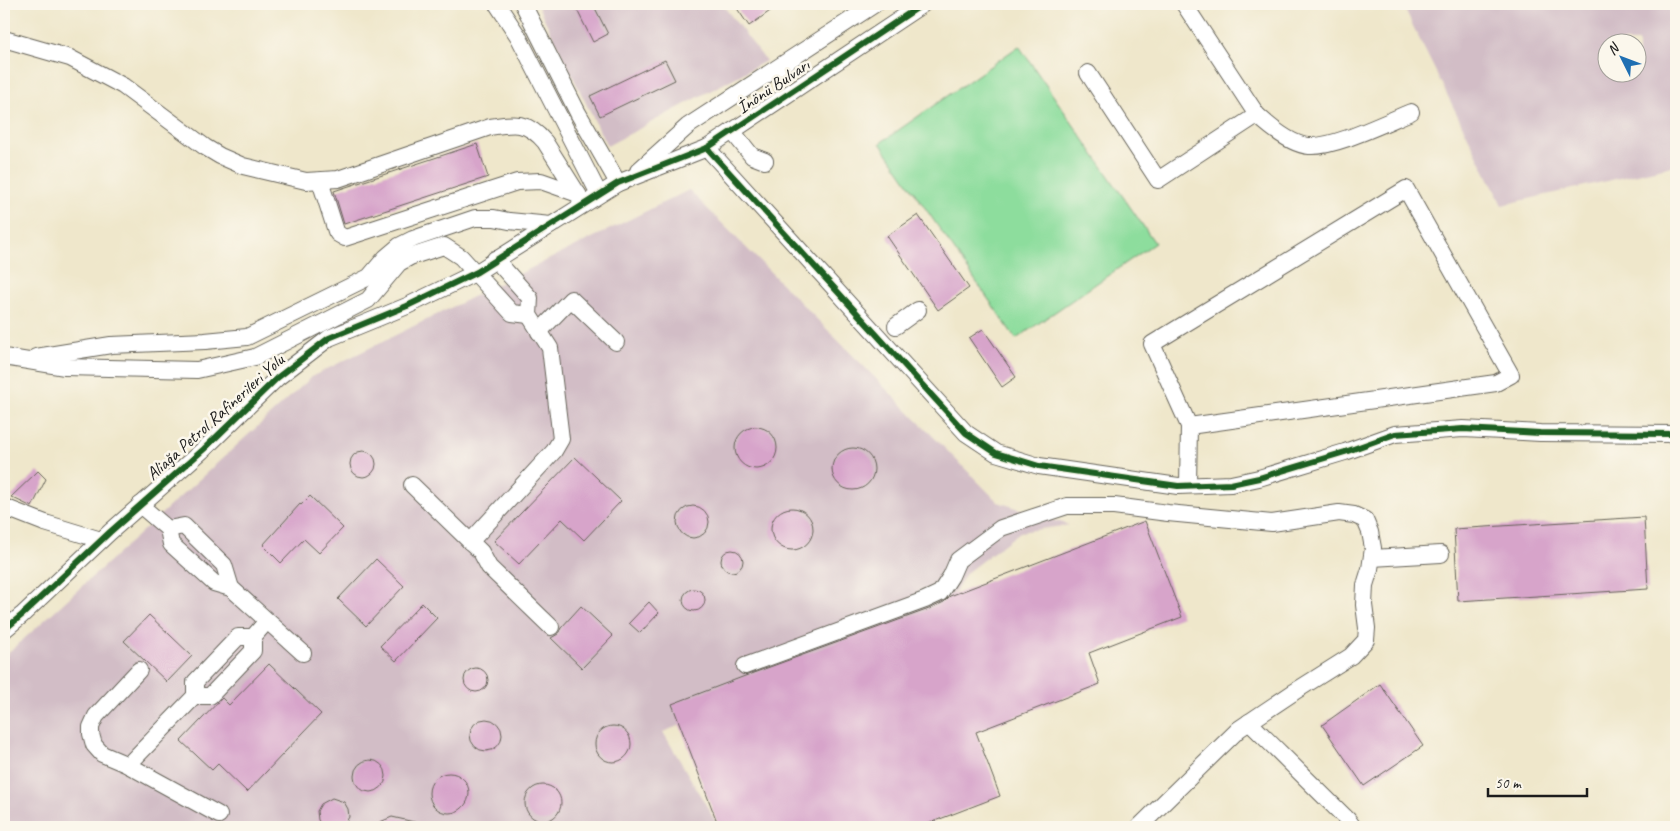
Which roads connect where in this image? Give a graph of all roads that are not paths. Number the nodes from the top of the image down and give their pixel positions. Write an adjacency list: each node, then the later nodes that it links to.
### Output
1 (497, 4): 15 (street)
2 (523, 4): 13 (street)
3 (875, 4): 13 (street, İnönü Bulvarı)
4 (923, 4): 10 (street, İnönü Bulvarı)
5 (1184, 4): 9 (street)
6 (4, 39): 14 (street)
7 (1088, 73): 9 (street)
8 (1411, 112): 9 (street)
9 (1257, 115)
10 (732, 131): 11 (street, İnönü Bulvarı); 12 (street)
11 (707, 148): 12 (street); 13 (street, İnönü Bulvarı)
12 (730, 174): 36 (street)
13 (624, 180): 15 (street, Aliağa Petrol Rafinerileri Yolu)
14 (320, 181): 16 (street); 16 (street)
15 (599, 194): 16 (street, Aliağa Petrol Rafinerileri Yolu)
16 (581, 199): 17 (street, Aliağa Petrol Rafinerileri Yolu)
17 (551, 225): 18 (street, Aliağa Petrol Rafinerileri Yolu); 20 (street)
18 (495, 259): 19 (street, Aliağa Petrol Rafinerileri Yolu); 24 (street)
19 (477, 272): 23 (street); 24 (street); 37 (street, Aliağa Petrol Rafinerileri Yolu)
20 (334, 295): 22 (street); 23 (street)
21 (918, 310): 26 (street)
22 (302, 311): 25 (street); 27 (street)
23 (341, 313): 27 (street)
24 (529, 315): 28 (street)
25 (271, 326): 30 (street); 32 (street)
26 (896, 326)
27 (310, 329): 30 (street)
28 (539, 332): 29 (street); 40 (street)
29 (616, 342)
30 (280, 344): 32 (street)
31 (4, 357): 32 (street)
32 (22, 359)
33 (1189, 426): 33 (street); 36 (street)
34 (1676, 434): 36 (street)
35 (412, 485): 40 (street)
36 (1188, 485)
37 (140, 505): 39 (street, Aliağa Petrol Rafinerileri Yolu); 43 (street)
38 (4, 507): 39 (street)
39 (101, 540): 45 (street, Aliağa Petrol Rafinerileri Yolu)
40 (470, 542): 44 (street)
41 (1441, 554): 42 (street)
42 (1372, 558): 47 (street); 49 (street)
43 (267, 621): 46 (street); 50 (street)
44 (551, 627)
45 (4, 630)
46 (303, 653)
47 (746, 666)
48 (139, 670): 50 (street)
49 (1249, 722): 52 (street); 53 (street)
50 (128, 765): 51 (street)
51 (219, 815)
52 (1139, 827)
53 (1353, 827)

